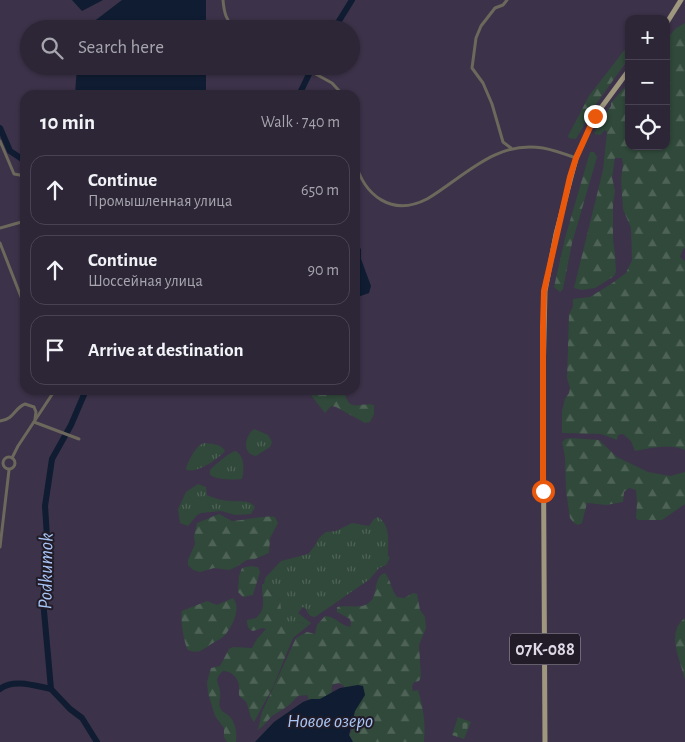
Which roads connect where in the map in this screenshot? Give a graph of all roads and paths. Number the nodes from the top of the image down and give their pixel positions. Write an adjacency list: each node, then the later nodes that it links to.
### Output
1 (223, 0): 5 (street)
2 (507, 0): 10 (street)
3 (681, 0): 4 (main road)
4 (670, 18)
5 (227, 20)
6 (318, 75): 8 (street)
7 (625, 75): 11 (main road, 07К-088)
8 (339, 90)
9 (0, 141): 12 (street)
10 (511, 148): 11 (street); 13 (street)
11 (576, 158): 26 (main road, 07К-088)
12 (20, 175)
13 (360, 175)
14 (20, 222): 15 (street)
15 (0, 228)
16 (0, 243): 17 (street)
17 (20, 294)
18 (52, 395): 20 (street)
19 (0, 420): 20 (street)
20 (34, 422): 21 (street); 22 (street)
21 (79, 439)
22 (12, 458): 23 (street); 24 (street)
23 (2, 461): 24 (street)
24 (9, 470): 25 (street)
25 (0, 547)
26 (545, 742)

